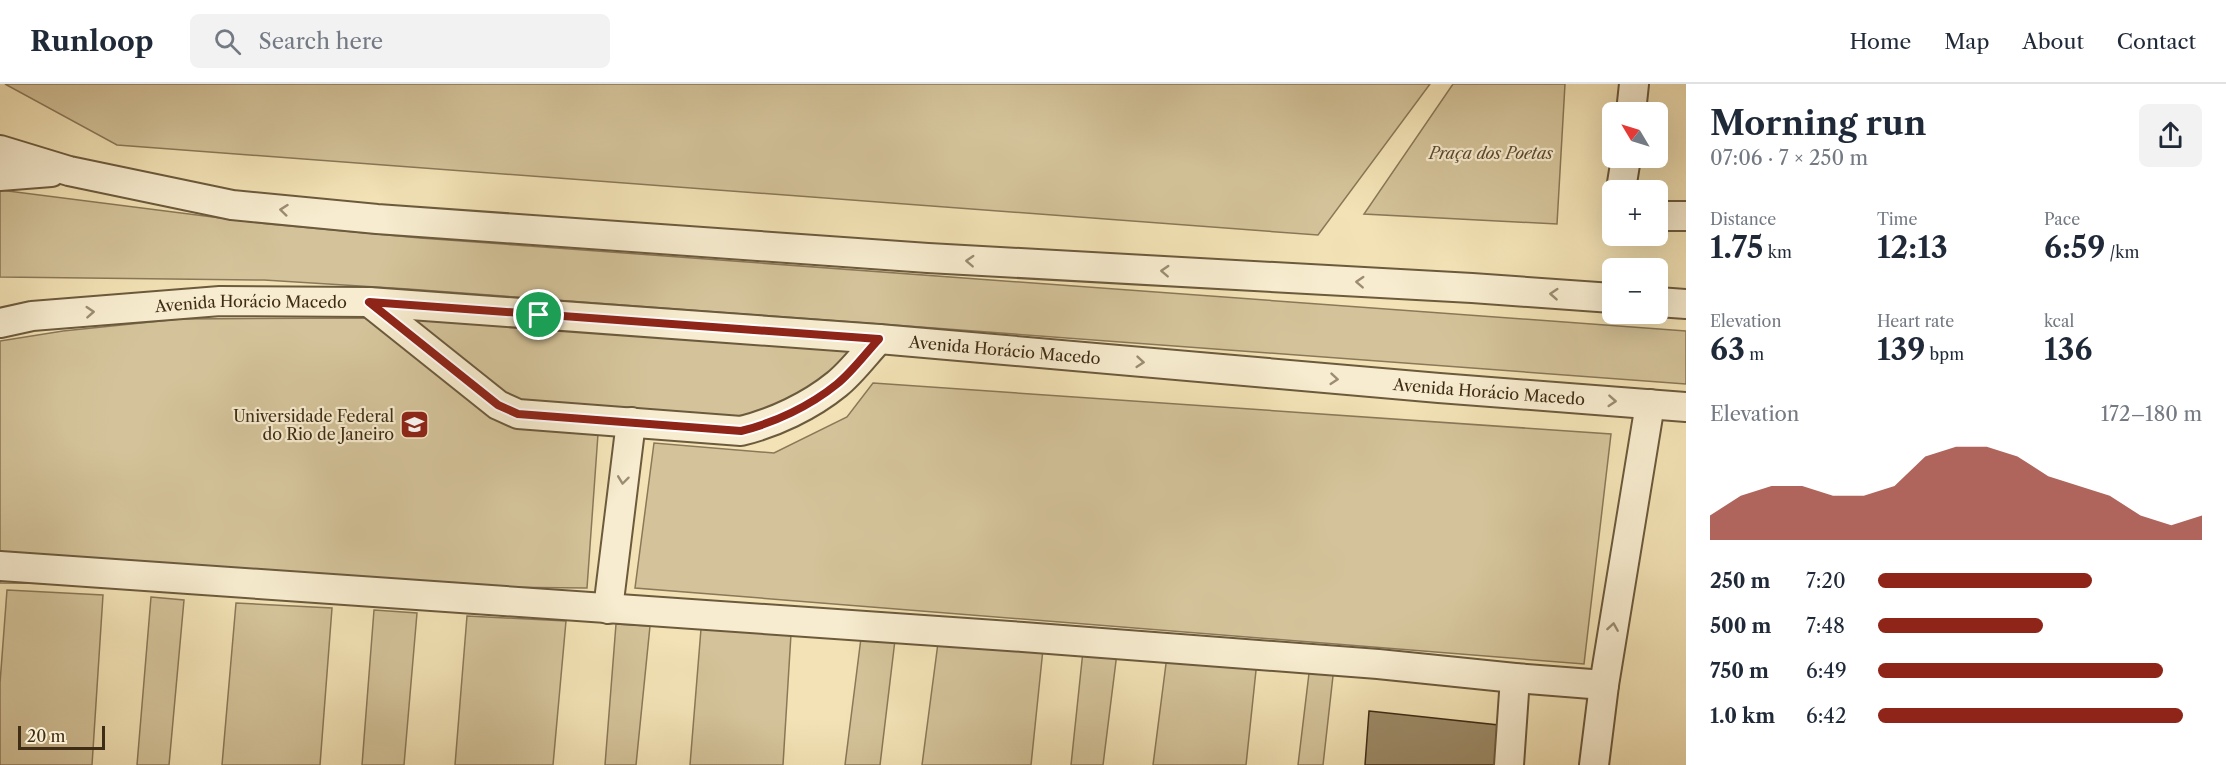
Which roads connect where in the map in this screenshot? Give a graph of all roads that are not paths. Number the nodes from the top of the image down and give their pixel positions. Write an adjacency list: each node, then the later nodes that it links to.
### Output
1 (1634, 84): 2 (street)
2 (1632, 102)
3 (0, 150): 4 (street)
4 (69, 171): 5 (street); 8 (street, one-way to 4)
5 (0, 176)
6 (1668, 216): 7 (street)
7 (1686, 216)
8 (1602, 297)
9 (369, 302): 13 (street, Avenida Horácio Macedo, one-way to 9); 15 (street, Avenida Horácio Macedo); 18 (street)
10 (1668, 302): 11 (street)
11 (1686, 303)
12 (0, 306): 13 (street)
13 (32, 316): 14 (street, Avenida Horácio Macedo)
14 (0, 323)
15 (879, 339): 16 (street, Avenida Horácio Macedo, one-way to 16); 18 (street)
16 (1650, 404): 17 (street, Avenida Horácio Macedo); 22 (street, one-way to 16)
17 (1686, 407)
18 (631, 422): 20 (street, one-way to 20)
19 (0, 566): 20 (street)
20 (608, 609): 21 (street)
21 (1515, 678): 22 (street); 23 (street)
22 (1604, 685): 24 (street)
23 (1509, 765)
24 (1594, 765)

